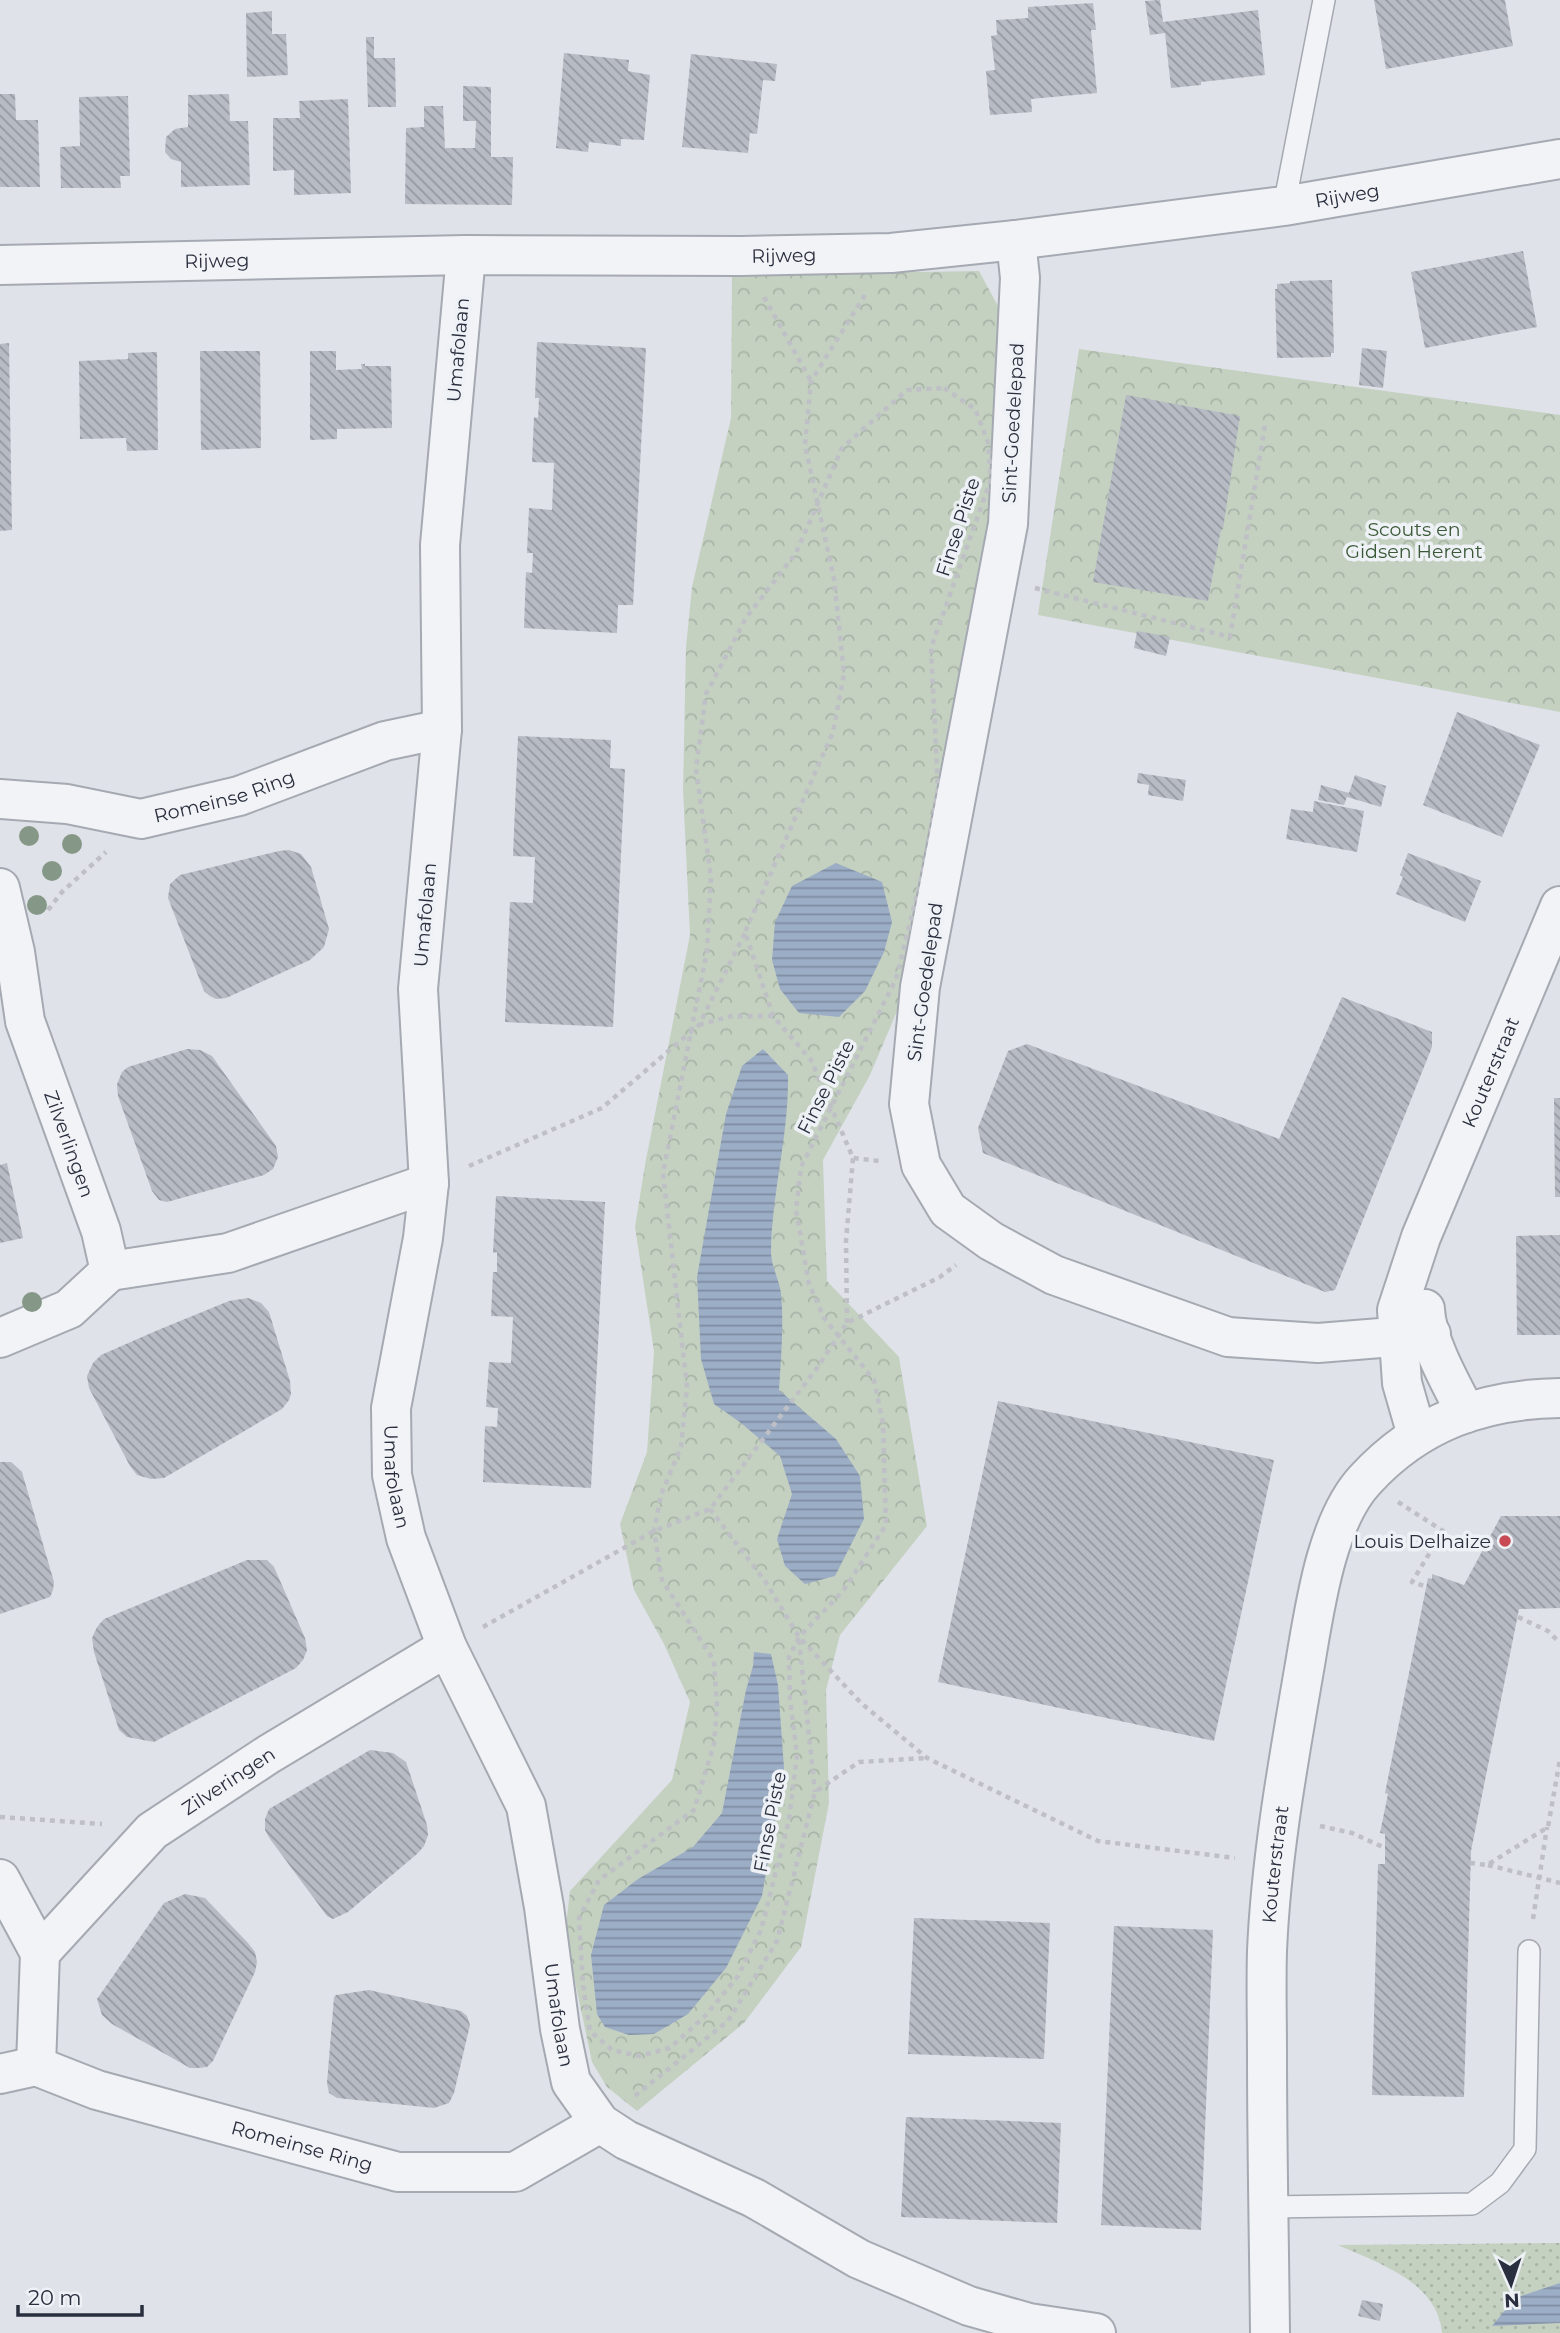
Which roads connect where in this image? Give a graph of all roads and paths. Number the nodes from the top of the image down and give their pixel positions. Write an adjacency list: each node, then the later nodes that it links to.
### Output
1 (1324, 0): 3 (lane)
2 (1560, 159): 3 (street, Rijweg)
3 (1284, 206): 4 (street, Rijweg)
4 (1016, 240): 5 (street, Rijweg); 12 (street, Sint-Goedelepad)
5 (891, 253): 7 (street, Rijweg); 9 (path)
6 (466, 255): 7 (street, Rijweg); 8 (street, Rijweg); 13 (street, Umafolaan)
7 (741, 256): 9 (path)
8 (0, 265)
9 (811, 381): 11 (path)
10 (1265, 425): 12 (path)
11 (818, 504): 18 (path); 22 (path, Finse Piste); 23 (path, Finse Piste)
12 (998, 578): 25 (street, Sint-Goedelepad)
13 (442, 729): 15 (street, Romeinse Ring); 26 (street, Umafolaan)
14 (0, 799): 15 (street, Romeinse Ring)
15 (141, 820): 19 (path)
16 (0, 888): 19 (street, Zilverlingen)
17 (1560, 906): 30 (street, Kouterstraat)
18 (746, 932): 20 (path); 21 (path)
19 (15, 952): 28 (street, Zilverlingen)
20 (773, 1016): 21 (path); 23 (path)
21 (699, 1026): 22 (path)
22 (691, 1032): 26 (path); 38 (path, Finse Piste)
23 (831, 1108): 24 (path); 31 (path, Finse Piste)
24 (853, 1158): 25 (path); 29 (path)
25 (921, 1165): 27 (street, Sint-Goedelepad)
26 (429, 1183): 28 (street); 43 (street, Umafolaan)
27 (991, 1241): 29 (path); 30 (street, Sint-Goedelepad)
28 (110, 1271): 32 (street)
29 (846, 1323): 31 (path)
30 (1415, 1335): 34 (street, Kouterstraat); 35 (street, Kouterstraat)
31 (838, 1336): 37 (path); 41 (path, Finse Piste)
32 (0, 1338)
33 (1560, 1398): 34 (street)
34 (1466, 1413): 35 (street, Kouterstraat)
35 (1417, 1435): 36 (street, Kouterstraat)
36 (1364, 1480): 39 (path); 48 (street, Kouterstraat)
37 (710, 1508): 38 (path); 41 (path)
38 (654, 1531): 41 (path, Finse Piste); 43 (path)
39 (1427, 1587)
40 (1518, 1616): 42 (path)
41 (799, 1637): 44 (path); 46 (path)
42 (1560, 1643)
43 (447, 1647): 50 (street, Zilveringen); 61 (street, Umafolaan)
44 (927, 1758): 46 (path); 52 (path)
45 (1560, 1759): 49 (path)
46 (815, 1792): 61 (path)
47 (0, 1817): 50 (path)
48 (1280, 1818): 51 (path); 52 (street, Kouterstraat)
49 (1548, 1826): 54 (path); 55 (path)
50 (152, 1831): 59 (street, Zilveringen)
51 (1385, 1848)
52 (1274, 1863): 62 (street, Kouterstraat)
53 (1470, 1863): 54 (path)
54 (1487, 1865): 55 (path)
55 (1540, 1878): 57 (path); 58 (path)
56 (0, 1879): 59 (street)
57 (1560, 1883)
58 (1529, 1951): 62 (lane)
59 (40, 1953): 60 (street)
60 (18, 2070): 61 (street, Romeinse Ring)
61 (600, 2123): 63 (street, Umafolaan)
62 (1269, 2207): 64 (street, Kouterstraat)
63 (1096, 2333)
64 (1270, 2333)

